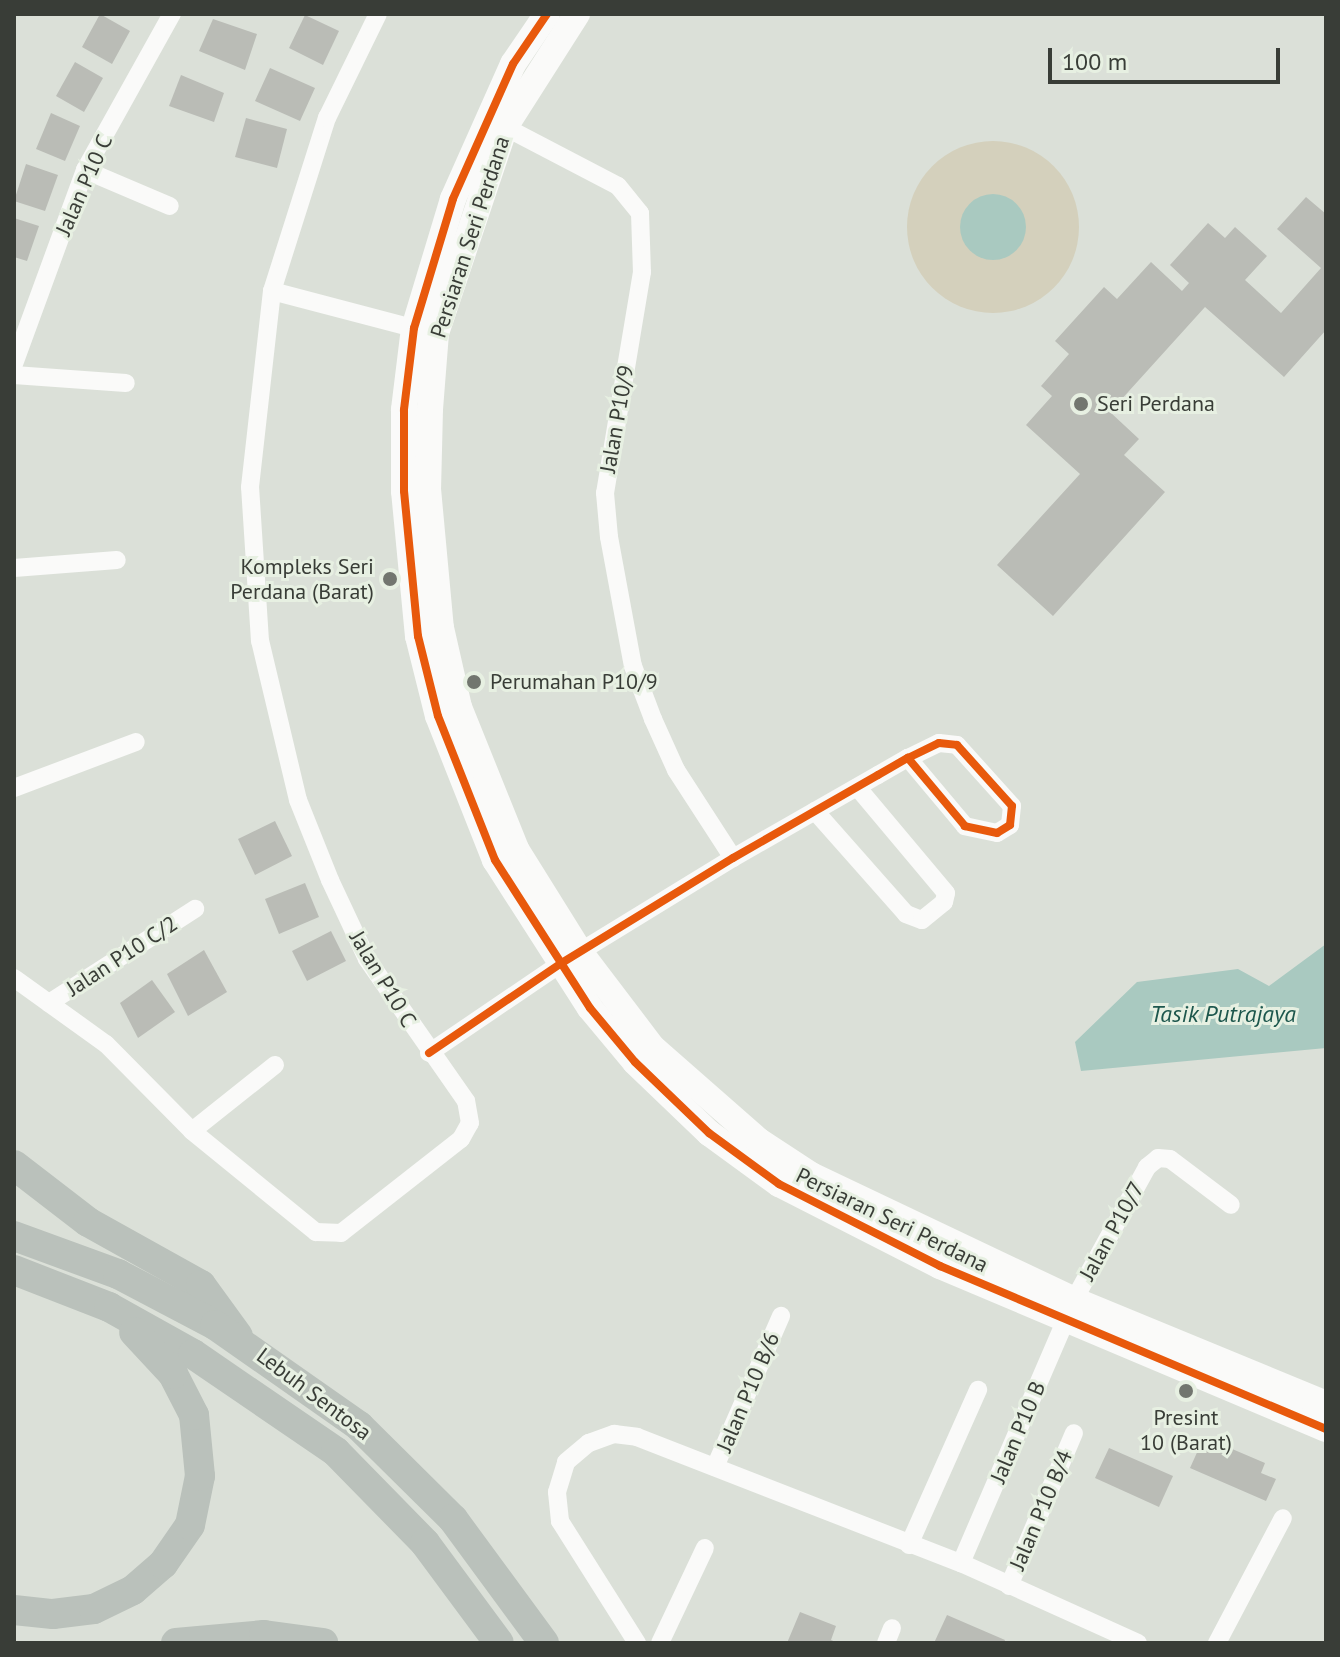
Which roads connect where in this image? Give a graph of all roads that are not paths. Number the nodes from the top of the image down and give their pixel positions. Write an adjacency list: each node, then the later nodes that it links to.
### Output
1 (172, 14): 6 (street, Jalan P10 C)
2 (378, 14): 8 (street, Jalan P10 C)
3 (547, 14): 9 (street, Persiaran Seri Perdana)
4 (577, 14): 5 (street, Persiaran Seri Perdana)
5 (505, 127): 9 (street, Persiaran Seri Perdana); 20 (street, Jalan P10/9)
6 (85, 170): 7 (street); 10 (street, Jalan P10 C)
7 (170, 206)
8 (272, 291): 9 (street); 25 (street, Jalan P10 C)
9 (425, 331): 22 (street, Persiaran Seri Perdana)
10 (14, 364)
11 (14, 375): 12 (street)
12 (126, 383)
13 (117, 560): 14 (street)
14 (14, 568)
15 (136, 742): 18 (street)
16 (908, 758): 16 (street); 17 (street)
17 (857, 787): 19 (street); 19 (street)
18 (14, 788)
19 (815, 811): 20 (street)
20 (733, 858): 22 (street)
21 (195, 909): 24 (street, Jalan P10 C/2)
22 (570, 958): 25 (street); 33 (street, Persiaran Seri Perdana)
23 (14, 978): 24 (street, Jalan P10 C)
24 (49, 1003): 27 (street, Jalan P10 C)
25 (429, 1053): 27 (street, Jalan P10 C)
26 (275, 1065): 27 (street)
27 (192, 1131)
28 (14, 1165): 35 (main road)
29 (1231, 1205): 33 (street, Jalan P10/7)
30 (14, 1236): 35 (main road, Lebuh Sentosa)
31 (14, 1270): 32 (main road, Lebuh Sentosa)
32 (109, 1307): 46 (main road); 49 (main road, Lebuh Sentosa)
33 (1070, 1310): 37 (street, Persiaran Seri Perdana); 38 (street, Persiaran Seri Perdana); 44 (street, Jalan P10 B)
34 (781, 1316): 40 (street, Jalan P10 B/6)
35 (240, 1339): 50 (main road, Lebuh Sentosa)
36 (978, 1390): 42 (street)
37 (1326, 1404)
38 (1326, 1429)
39 (1074, 1433): 45 (street, Jalan P10 B/4)
40 (715, 1467): 42 (street); 51 (street)
41 (1283, 1518): 54 (street)
42 (909, 1545): 44 (street)
43 (705, 1548): 52 (street)
44 (961, 1563): 45 (street)
45 (1009, 1586): 53 (street)
46 (14, 1610)
47 (176, 1643): 48 (main road)
48 (323, 1643)
49 (499, 1643)
50 (544, 1643)
51 (637, 1643)
52 (660, 1643)
53 (1138, 1643)
54 (1217, 1643)

